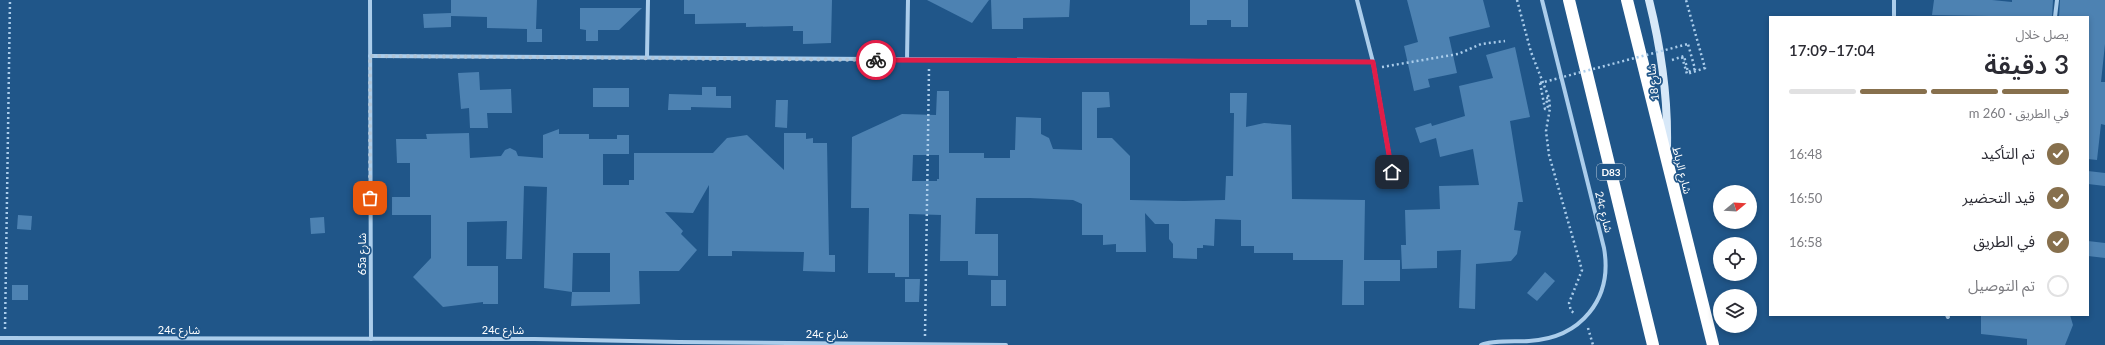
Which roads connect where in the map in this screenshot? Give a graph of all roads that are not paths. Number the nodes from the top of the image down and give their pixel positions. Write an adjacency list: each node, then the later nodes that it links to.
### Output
1 (370, 0): 13 (street, 65a شارع)
2 (648, 0): 14 (street)
3 (908, 0): 15 (street)
4 (1357, 0): 16 (street)
5 (1542, 0): 24 (street, 24c شارع)
6 (1569, 0): 25 (highway, D83)
7 (1627, 0): 17 (highway, شارع الرباط)
8 (1649, 0): 17 (street, شارع 18)
9 (1894, 0): 11 (street)
10 (2057, 0): 12 (street)
11 (1894, 16)
12 (2055, 16)
13 (370, 56): 14 (street); 20 (street, 65a شارع)
14 (647, 58): 15 (street)
15 (907, 60): 16 (street)
16 (1373, 62): 18 (street)
17 (1667, 163): 26 (highway, شارع الرباط)
18 (1392, 172)
19 (2, 338): 20 (street, 24c شارع)
20 (371, 339): 21 (street, 24c شارع)
21 (679, 344): 22 (street, 24c شارع)
22 (695, 344): 23 (street, 24c شارع)
23 (1006, 345)
24 (1481, 345)
25 (1653, 345)
26 (1713, 345)

